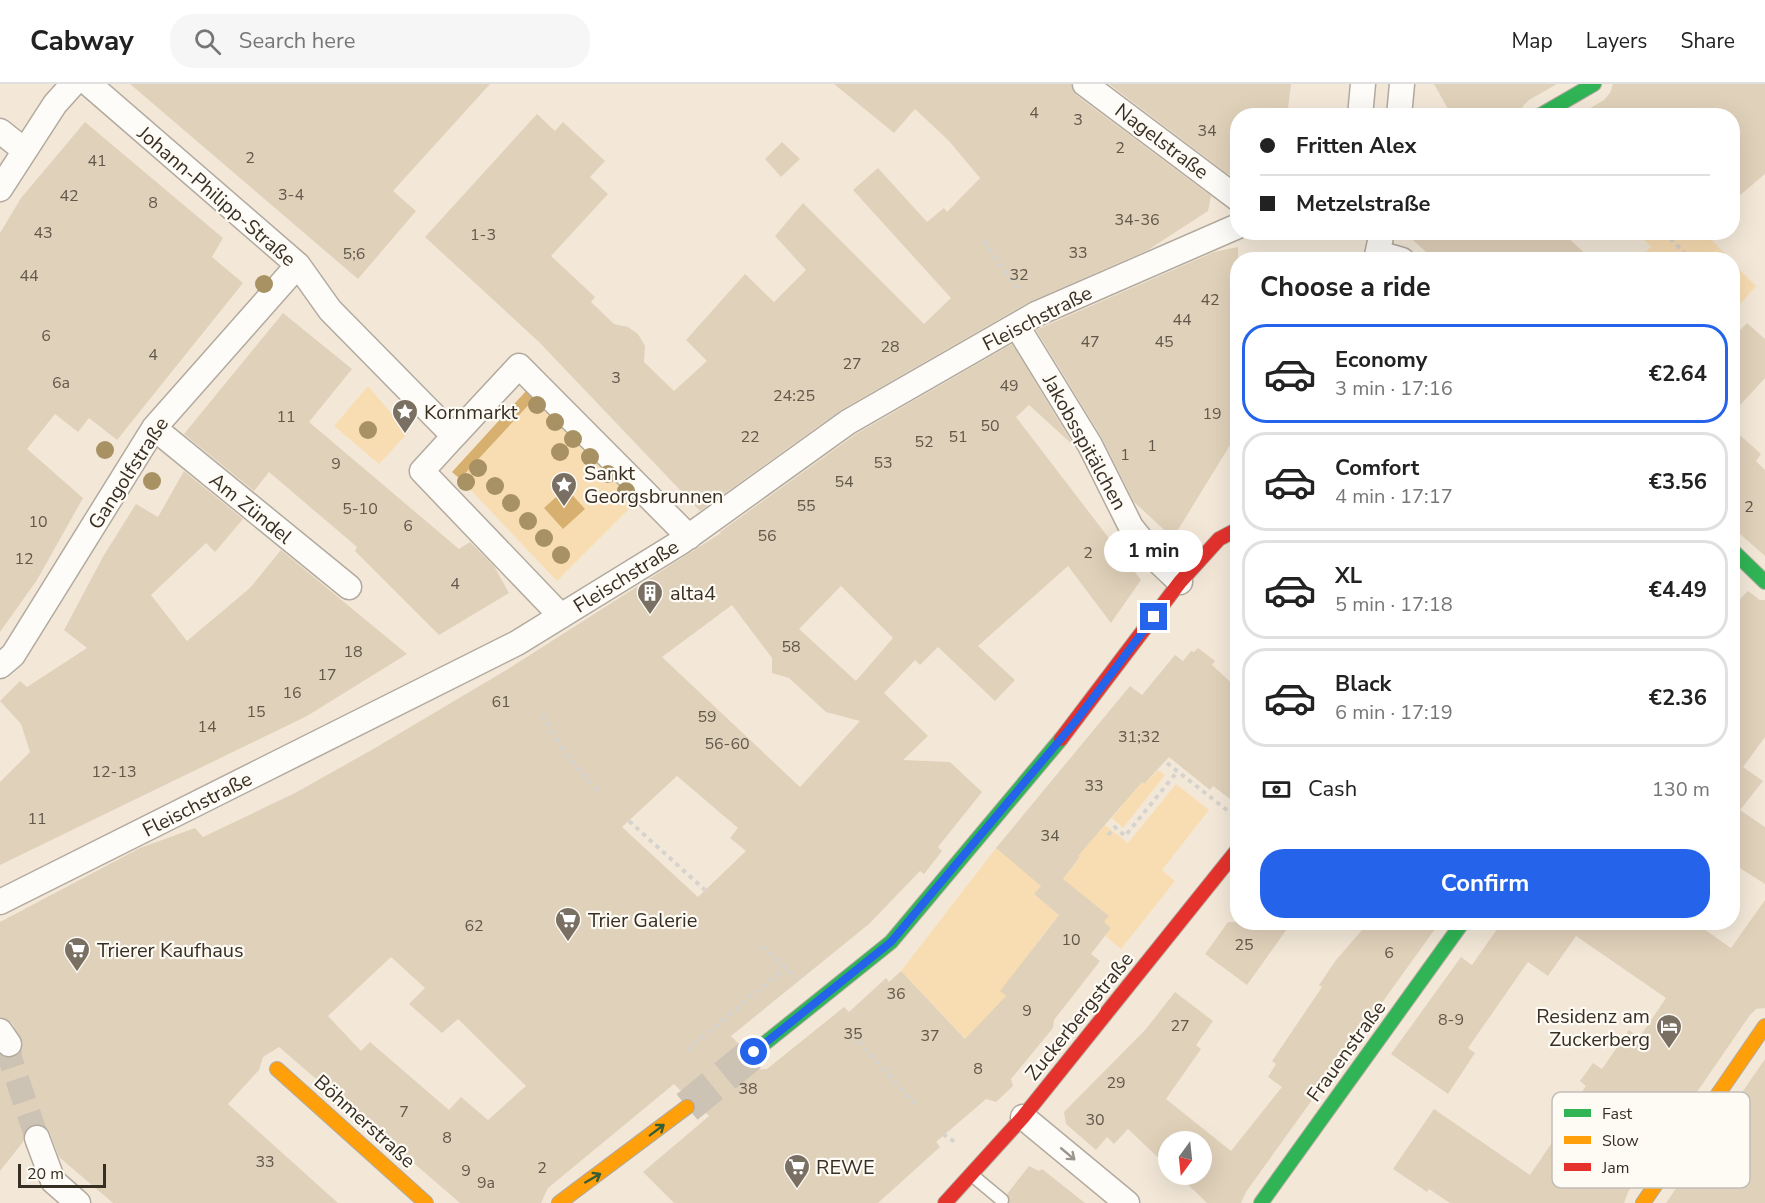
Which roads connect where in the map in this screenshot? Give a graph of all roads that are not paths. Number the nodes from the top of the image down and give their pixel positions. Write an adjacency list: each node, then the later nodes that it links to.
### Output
1 (73, 84): 11 (street)
2 (89, 84): 15 (street, Johann-Philipp-Straße)
3 (1085, 84): 13 (street, Nagelstraße)
4 (1363, 84): 7 (street)
5 (1402, 84): 8 (street)
6 (1594, 84): 9 (street)
7 (1361, 108)
8 (1399, 108)
9 (1553, 108)
10 (0, 131): 11 (street)
11 (24, 150): 12 (street)
12 (0, 189)
13 (1230, 193)
14 (1230, 230): 16 (street, Fleischstraße)
15 (298, 265): 17 (street, Gangolfstraße); 18 (street, Johann-Philipp-Straße)
16 (1026, 320): 20 (street, Fleischstraße); 22 (street, Jakobsspitälchen)
17 (154, 428): 24 (street, Am Zündel); 26 (street, Gangolfstraße)
18 (454, 436): 20 (street); 25 (street)
19 (1230, 534): 22 (street)
20 (689, 537): 25 (street, Fleischstraße)
21 (1740, 559): 23 (street)
22 (1180, 582): 31 (street)
23 (1765, 582)
24 (349, 587)
25 (561, 616): 28 (street, Fleischstraße)
26 (0, 666)
27 (1230, 859): 35 (street, Zuckerbergstraße)
28 (0, 902)
29 (1457, 930): 45 (street, Frauenstraße)
30 (1765, 1026): 33 (street)
31 (754, 1052)
32 (277, 1069): 42 (street, Böhmerstraße)
33 (1720, 1092)
34 (687, 1107): 43 (street, one-way to 34)
35 (1023, 1117): 37 (street, Zuckerbergstraße); 44 (street, one-way to 44)
36 (37, 1138): 41 (street)
37 (971, 1175): 39 (street, Zuckerbergstraße); 40 (lane)
38 (1653, 1188): 46 (street)
39 (954, 1200)
40 (1002, 1200)
41 (78, 1203)
42 (426, 1203)
43 (559, 1203)
44 (1127, 1203)
45 (1262, 1203)
46 (1643, 1203)

